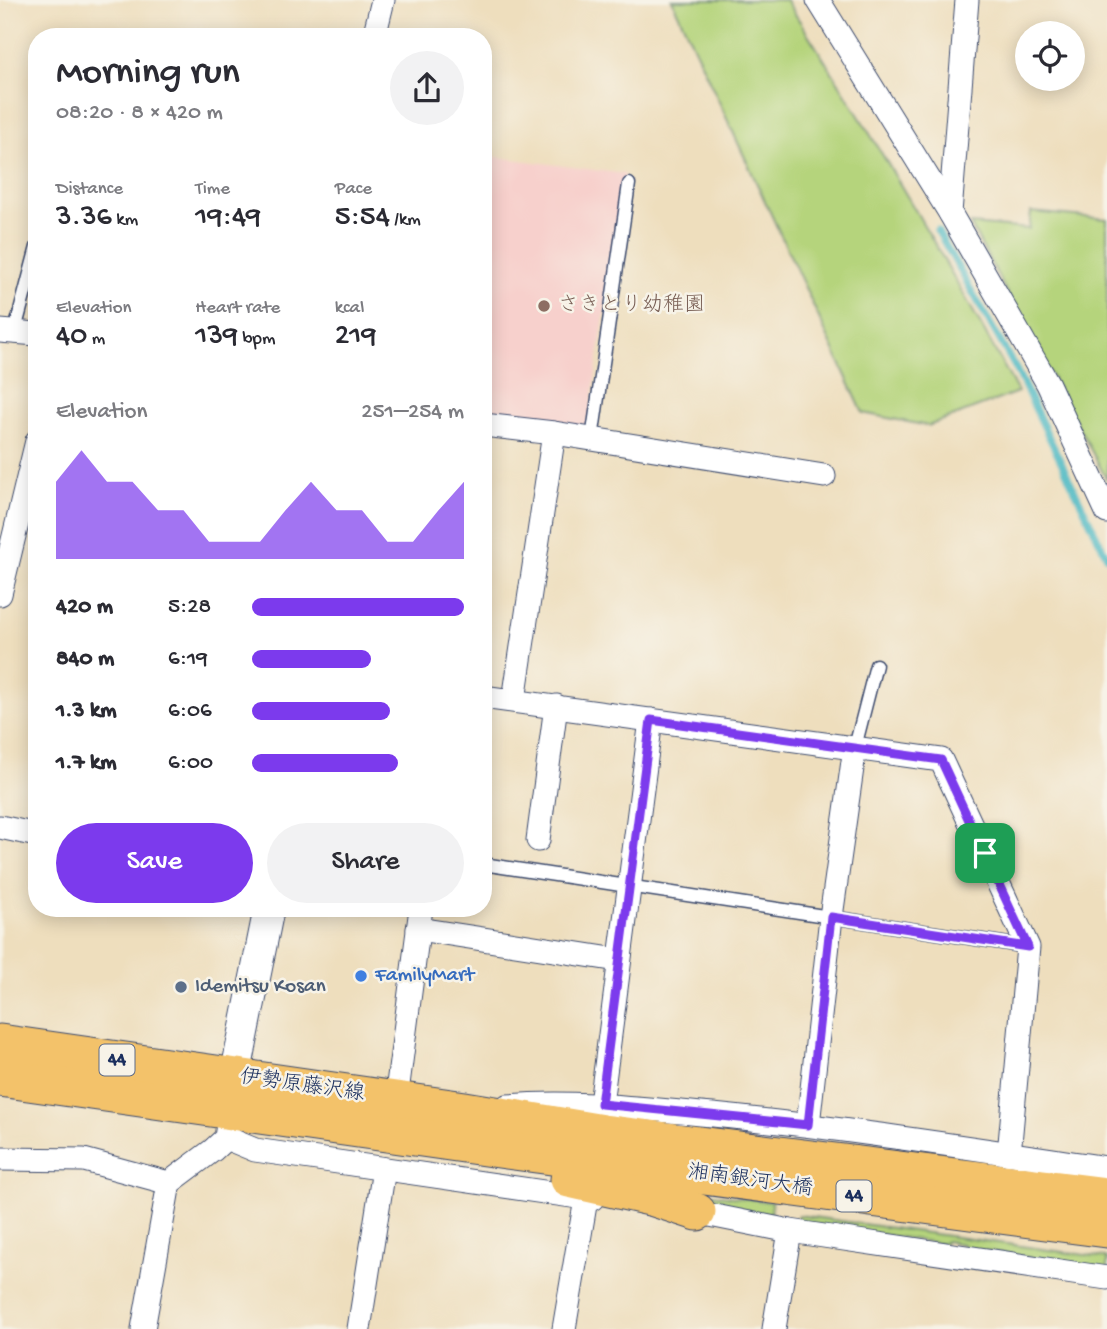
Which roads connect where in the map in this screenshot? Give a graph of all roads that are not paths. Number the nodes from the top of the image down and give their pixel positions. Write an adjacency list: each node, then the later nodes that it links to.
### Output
1 (383, 0): 4 (street)
2 (818, 0): 6 (street)
3 (967, 0): 6 (street)
4 (376, 28)
5 (629, 184): 11 (lane)
6 (950, 213): 14 (street)
7 (28, 286): 8 (lane)
8 (17, 333)
9 (492, 426): 10 (street)
10 (554, 433): 11 (street); 18 (street)
11 (592, 439): 12 (street)
12 (824, 476)
13 (28, 478): 15 (street)
14 (1107, 512)
15 (0, 594)
16 (876, 665): 21 (lane)
17 (492, 698): 18 (street)
18 (514, 700): 19 (street)
19 (556, 706): 20 (street); 24 (street)
20 (651, 720): 21 (street); 26 (street)
21 (855, 747): 28 (street); 30 (street)
22 (0, 827): 23 (street)
23 (28, 833)
24 (538, 840)
25 (492, 865): 26 (lane)
26 (628, 887): 28 (lane); 31 (street)
27 (267, 917): 35 (street)
28 (831, 917): 30 (lane); 36 (street)
29 (419, 918): 31 (street); 34 (street)
30 (1028, 947): 39 (street)
31 (618, 960): 37 (street)
32 (0, 1043): 35 (main road, 伊勢原藤沢線 / 44)
33 (0, 1079): 35 (main road, 伊勢原藤沢線 / 44)
34 (396, 1100): 35 (main road, 伊勢原藤沢線 / 44); 37 (main road, 伊勢原藤沢線 / 44)
35 (230, 1108): 38 (main road, 伊勢原藤沢線 / 44); 42 (street); 43 (street)
36 (808, 1125): 37 (street); 39 (street)
37 (602, 1133): 38 (main road, 伊勢原藤沢線 / 44); 44 (main road, 湘南銀河大橋 / 44); 47 (main road, 湘南銀河大橋 / 44)
38 (506, 1150): 46 (main road)
39 (1009, 1154): 41 (street)
40 (0, 1159): 43 (street)
41 (1107, 1168)
42 (384, 1169): 45 (street); 51 (street)
43 (169, 1183): 50 (street)
44 (1107, 1196)
45 (586, 1199): 46 (street); 52 (street)
46 (696, 1212): 48 (street)
47 (1107, 1228)
48 (790, 1231): 49 (street); 53 (street)
49 (1107, 1278)
50 (143, 1329)
51 (359, 1329)
52 (564, 1329)
53 (774, 1329)

